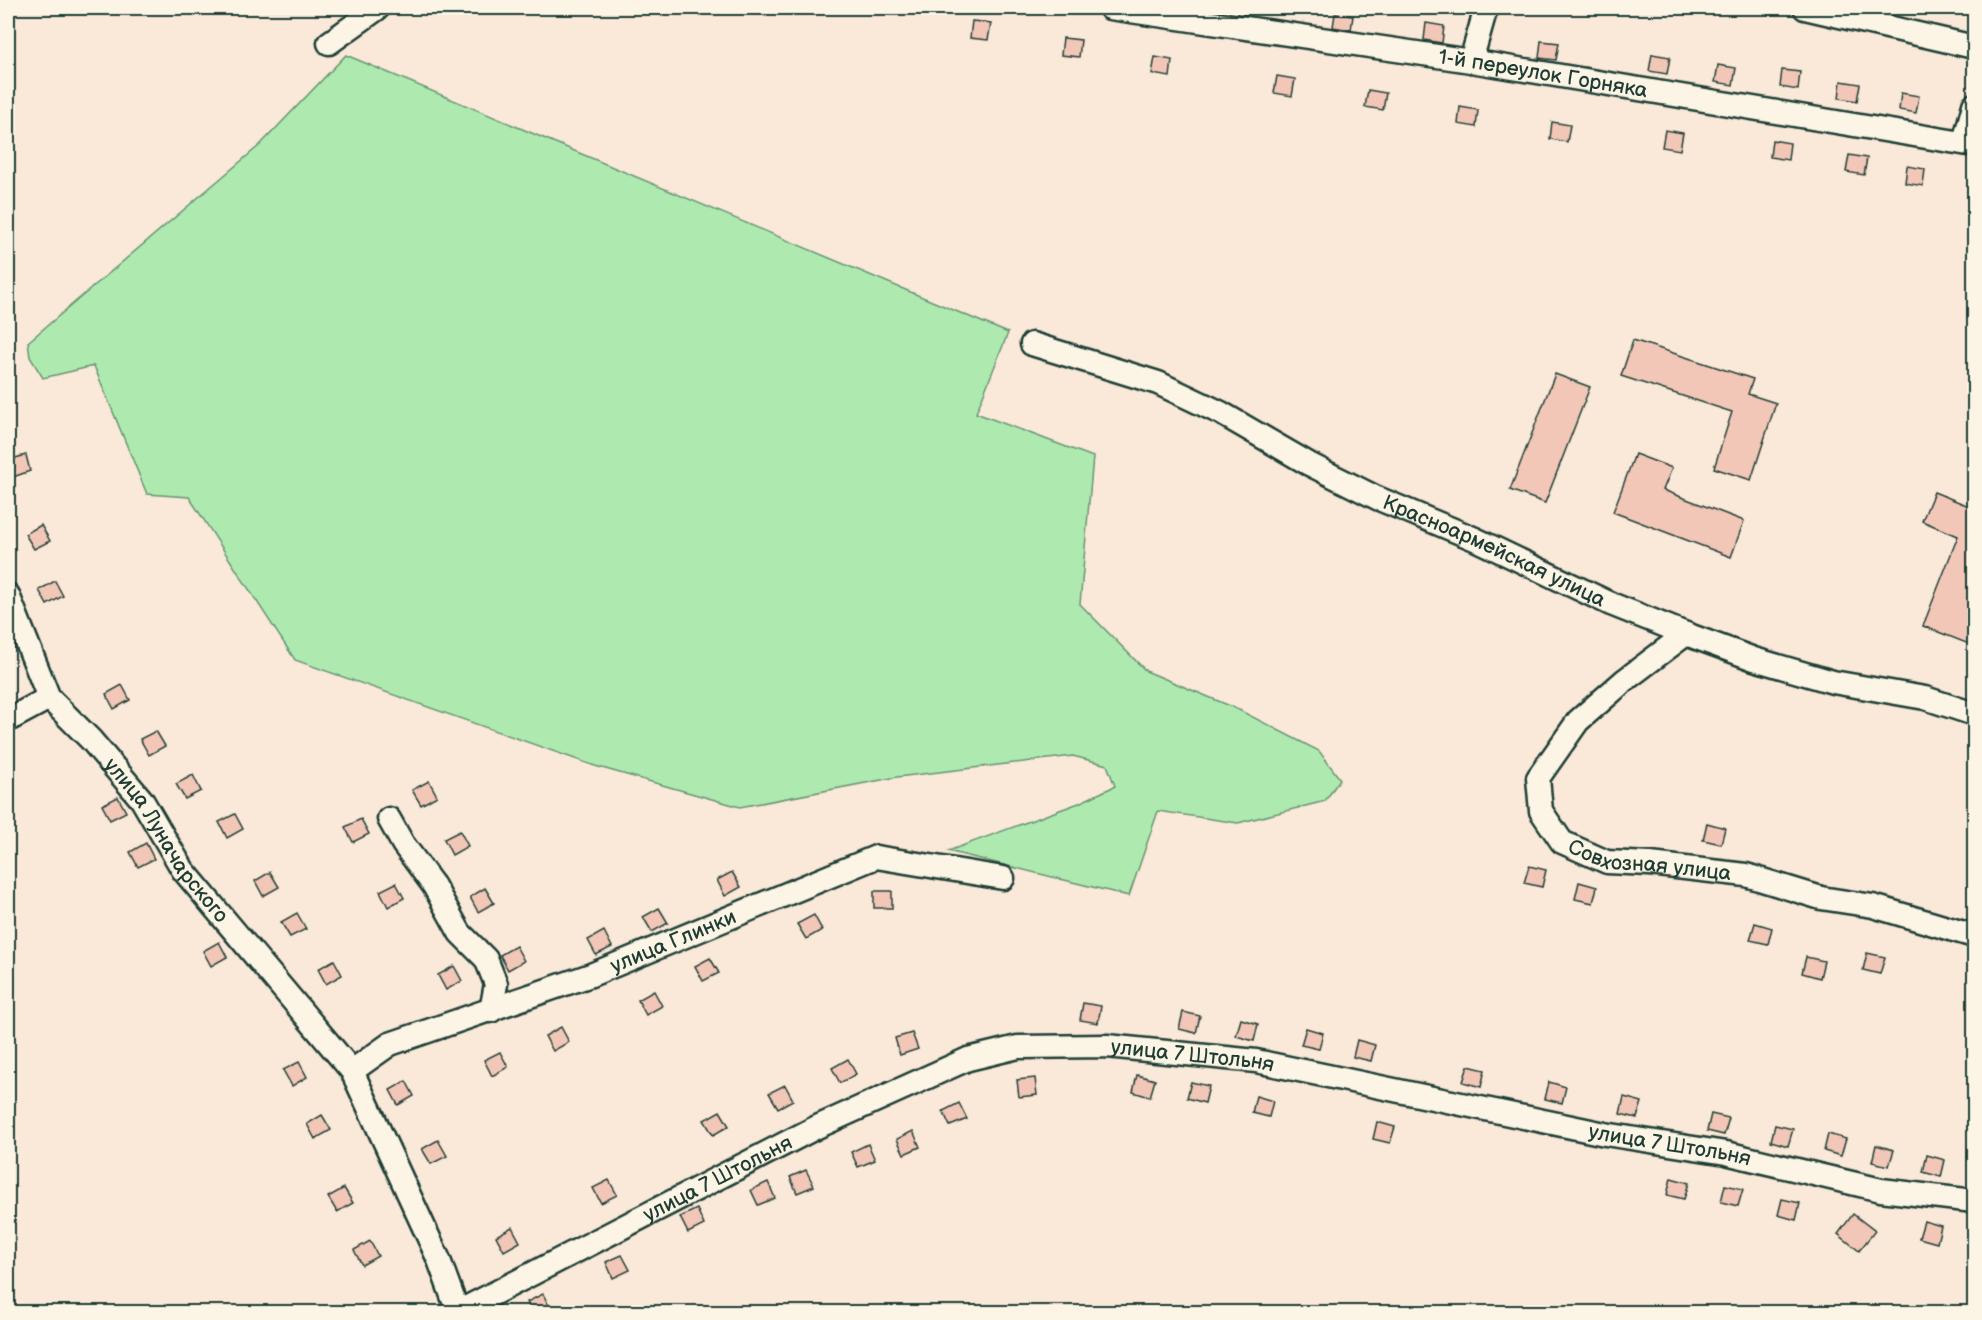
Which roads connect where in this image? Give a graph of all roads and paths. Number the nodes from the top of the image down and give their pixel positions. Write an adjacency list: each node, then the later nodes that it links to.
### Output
1 (378, 8): 5 (street)
2 (1110, 8): 7 (street, 1-й переулок Горняка)
3 (1486, 8): 7 (street)
4 (1805, 8): 6 (street)
5 (329, 43)
6 (1974, 47)
7 (1471, 61): 9 (street, 1-й переулок Горняка)
8 (1974, 105): 9 (street)
9 (1969, 144)
10 (1032, 345): 12 (street, Красноармейская улица)
11 (8, 595): 13 (street, улица Луначарского)
12 (1686, 634): 14 (street, Красноармейская улица); 18 (street, Совхозная улица)
13 (49, 698): 15 (street); 20 (street, улица Луначарского)
14 (1974, 714)
15 (8, 720)
16 (389, 819): 19 (street)
17 (1003, 878): 19 (street, улица Глинки)
18 (1974, 936)
19 (491, 1011): 20 (street, улица Глинки)
20 (352, 1071): 22 (street, улица 7 Штольня)
21 (1974, 1201): 22 (street, улица 7 Штольня)
22 (458, 1312)

